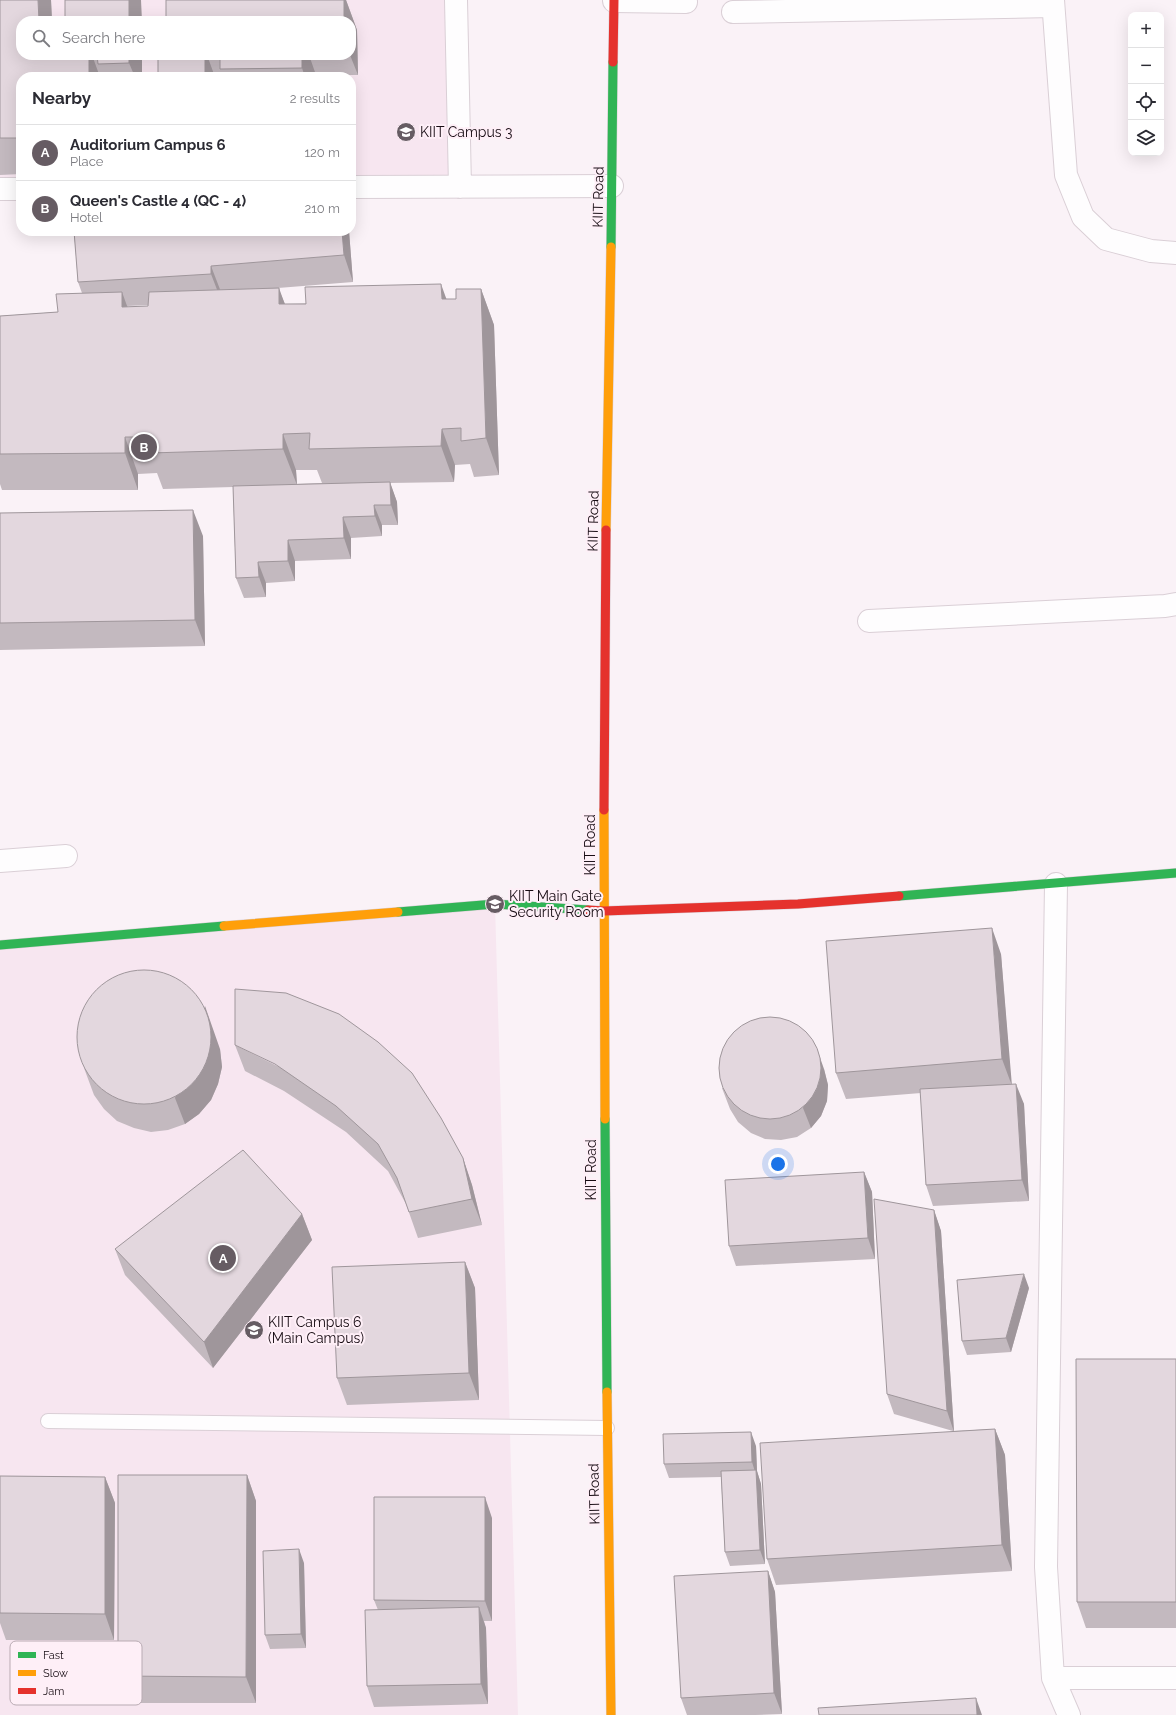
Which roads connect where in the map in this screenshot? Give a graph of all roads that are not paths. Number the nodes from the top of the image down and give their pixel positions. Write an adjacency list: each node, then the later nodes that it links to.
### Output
1 (456, 0): 8 (street)
2 (614, 0): 3 (street); 6 (main road, KIIT Road)
3 (686, 2)
4 (1053, 3): 5 (street); 11 (street)
5 (733, 12)
6 (612, 186): 8 (street); 18 (main road, KIIT Road)
7 (356, 187): 8 (street)
8 (460, 187)
9 (0, 189): 10 (street)
10 (16, 189)
11 (1176, 253)
12 (1176, 604): 13 (street)
13 (869, 621)
14 (66, 856): 15 (street)
15 (0, 861)
16 (1176, 873): 17 (main road)
17 (1056, 884): 18 (main road); 22 (street)
18 (604, 911): 19 (main road); 21 (main road, KIIT Road)
19 (0, 945)
20 (48, 1421): 21 (lane)
21 (607, 1428): 24 (main road, KIIT Road)
22 (1053, 1678): 23 (street); 25 (street)
23 (1176, 1678)
24 (612, 1715)
25 (1069, 1715)

